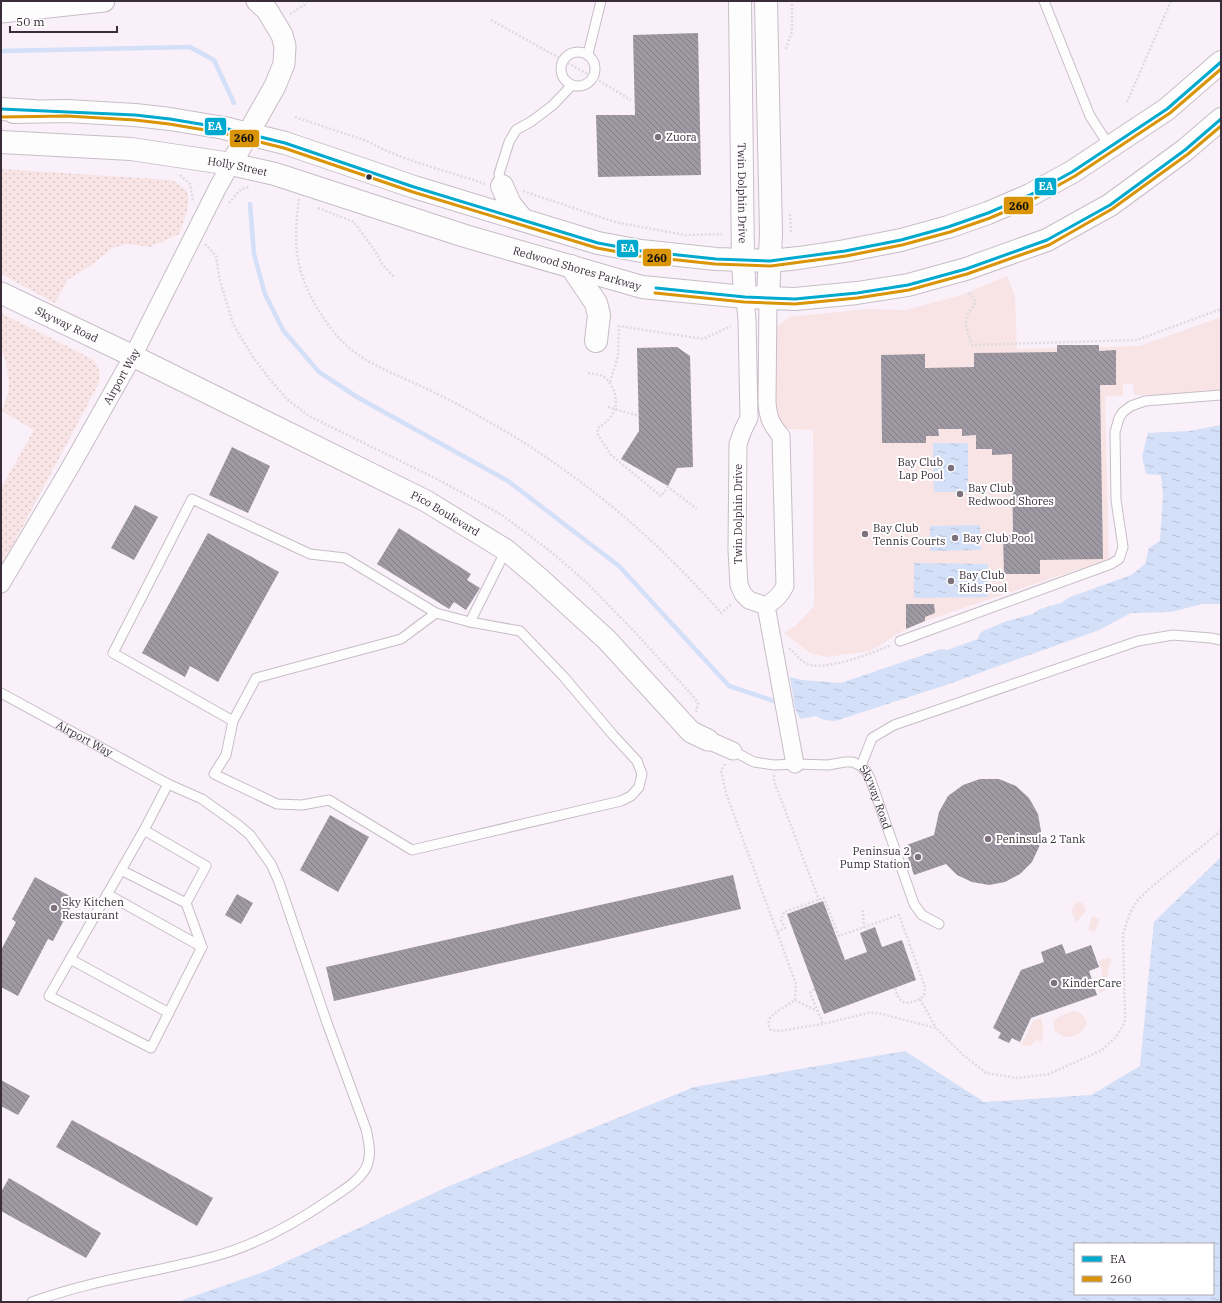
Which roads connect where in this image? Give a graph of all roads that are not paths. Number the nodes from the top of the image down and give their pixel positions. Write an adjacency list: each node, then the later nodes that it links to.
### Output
1 (104, 1): 7 (street)
2 (256, 1): 13 (street)
3 (601, 1): 8 (lane)
4 (740, 1): 20 (main road, Twin Dolphin Drive)
5 (766, 1): 21 (main road)
6 (1044, 1): 15 (lane)
7 (1, 12)
8 (588, 54): 10 (lane); 10 (lane)
9 (1221, 62): 15 (main road)
10 (572, 85): 17 (lane)
11 (1, 111): 13 (main road)
12 (1221, 118): 25 (main road, Redwood Shores Parkway)
13 (248, 134): 16 (street); 18 (main road)
14 (1, 142): 16 (main road, Holly Street)
15 (1110, 147): 21 (main road)
16 (232, 164): 19 (main road, Holly Street); 27 (street, Airport Way)
17 (504, 187): 18 (main road)
18 (522, 219): 20 (main road)
19 (465, 236): 22 (main road, Redwood Shores Parkway)
20 (743, 260): 21 (main road); 24 (main road, Twin Dolphin Drive)
21 (770, 261): 25 (main road)
22 (571, 266): 24 (main road, Redwood Shores Parkway); 26 (main road)
23 (1, 293): 27 (street, Skyway Road)
24 (745, 298): 25 (main road, Redwood Shores Parkway); 31 (street, Twin Dolphin Drive)
25 (768, 298): 31 (street)
26 (596, 341)
27 (133, 356): 29 (street, Pico Boulevard); 30 (street, Airport Way)
28 (1221, 395): 35 (lane)
29 (506, 550): 33 (lane); 38 (street, Pico Boulevard)
30 (1, 584)
31 (766, 606): 40 (street)
32 (436, 613): 33 (lane); 37 (lane); 37 (lane)
33 (470, 622): 37 (lane)
34 (1221, 640): 41 (lane)
35 (900, 641)
36 (1, 693): 42 (lane, Airport Way)
37 (233, 721)
38 (699, 736): 39 (street, Skyway Road)
39 (733, 752): 40 (lane, Skyway Road)
40 (796, 764): 41 (lane, Skyway Road)
41 (861, 766): 47 (lane, Skyway Road)
42 (168, 784): 43 (lane); 51 (lane, Airport Way)
43 (144, 830): 44 (lane); 46 (lane)
44 (121, 870): 45 (lane); 46 (lane)
45 (107, 894): 48 (lane); 49 (lane)
46 (186, 903): 48 (lane)
47 (938, 924)
48 (202, 947): 50 (lane)
49 (70, 960): 50 (lane); 50 (lane)
50 (169, 1013)
51 (32, 1302)

